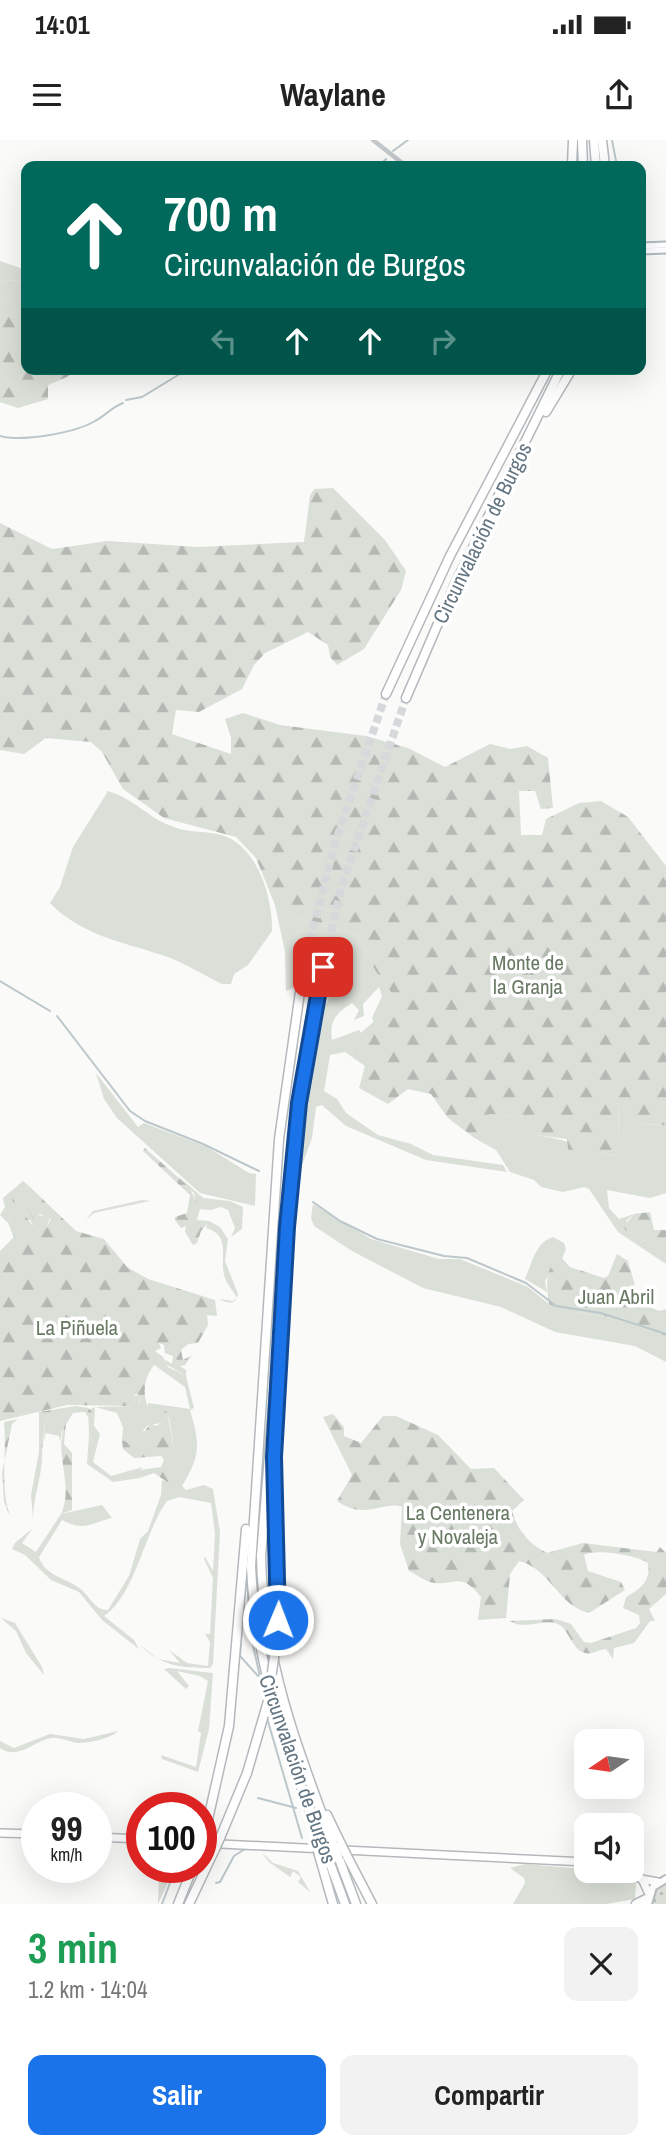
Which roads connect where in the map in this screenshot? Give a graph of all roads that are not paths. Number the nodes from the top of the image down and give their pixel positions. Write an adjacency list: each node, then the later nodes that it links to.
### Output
1 (373, 140): 6 (street)
2 (572, 140): 7 (highway)
3 (582, 140): 8 (highway)
4 (594, 140): 9 (highway)
5 (602, 140): 10 (highway)
6 (400, 161)
7 (572, 161)
8 (583, 161)
9 (596, 161)
10 (604, 161)
11 (646, 246): 12 (main road)
12 (666, 248): 13 (main road)
13 (646, 250)
14 (538, 375): 19 (highway)
15 (545, 375): 19 (highway, Circunvalación de Burgos)
16 (558, 375): 18 (highway, Circunvalación de Burgos)
17 (568, 375): 18 (highway)
18 (519, 455): 21 (highway, Circunvalación de Burgos)
19 (485, 489): 20 (highway, Circunvalación de Burgos)
20 (386, 694)
21 (406, 698)
22 (304, 964): 25 (highway, Circunvalación de Burgos)
23 (323, 967): 24 (highway, Circunvalación de Burgos)
24 (286, 1248): 31 (highway, Circunvalación de Burgos, bridge); 38 (highway, bridge)
25 (259, 1431): 26 (highway); 30 (highway, Circunvalación de Burgos, bridge)
26 (214, 1792)
27 (0, 1833): 28 (highway)
28 (21, 1834)
29 (217, 1843): 32 (highway)
30 (323, 1855): 39 (highway); 40 (highway, Circunvalación de Burgos)
31 (342, 1856): 41 (highway, Circunvalación de Burgos); 42 (highway)
32 (574, 1861)
33 (644, 1879): 34 (highway)
34 (662, 1881): 36 (main road)
35 (187, 1883): 37 (highway)
36 (648, 1899): 43 (highway)
37 (178, 1904)
38 (189, 1904)
39 (332, 1904)
40 (345, 1904)
41 (356, 1904)
42 (370, 1904)
43 (635, 1904)

